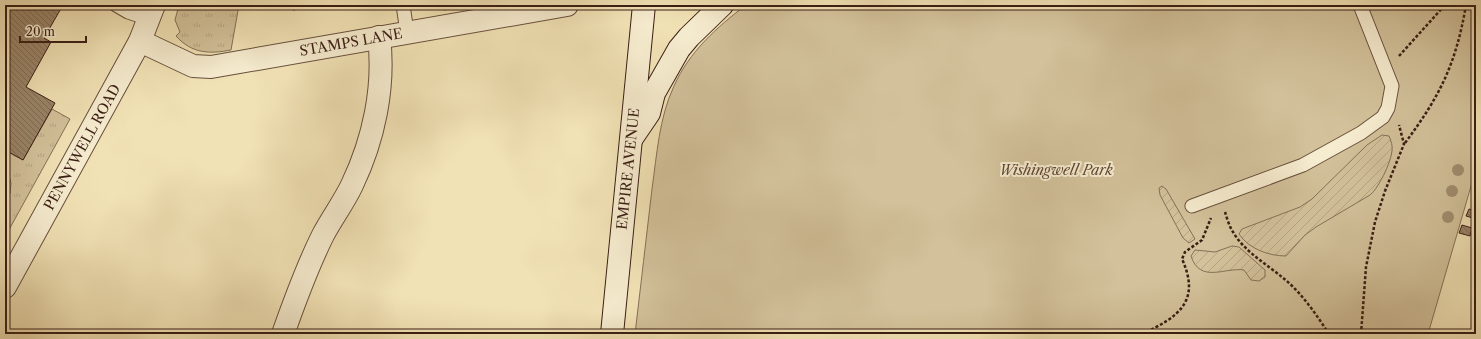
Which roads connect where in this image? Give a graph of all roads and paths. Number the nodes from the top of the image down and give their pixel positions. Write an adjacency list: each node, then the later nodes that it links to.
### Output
1 (116, 5): 9 (lane)
2 (403, 5): 10 (lane)
3 (567, 5): 10 (street, STAMPS LANE)
4 (644, 5): 15 (street, EMPIRE AVENUE)
5 (722, 5): 15 (street)
6 (1360, 5): 13 (lane)
7 (1446, 5): 13 (path)
8 (1466, 5): 16 (path)
9 (152, 12): 12 (street, PENNYWELL ROAD)
10 (407, 32): 11 (street, STAMPS LANE)
11 (379, 36): 12 (street, STAMPS LANE); 20 (street)
12 (140, 41): 19 (street, PENNYWELL ROAD)
13 (1386, 68): 14 (lane)
14 (1388, 108): 16 (path); 17 (lane)
15 (631, 139): 21 (street, EMPIRE AVENUE)
16 (1404, 144): 24 (path)
17 (1219, 197): 18 (lane); 22 (path); 23 (path)
18 (1192, 206)
19 (5, 288)
20 (284, 334)
21 (612, 334)
22 (1142, 334)
23 (1329, 334)
24 (1361, 334)

